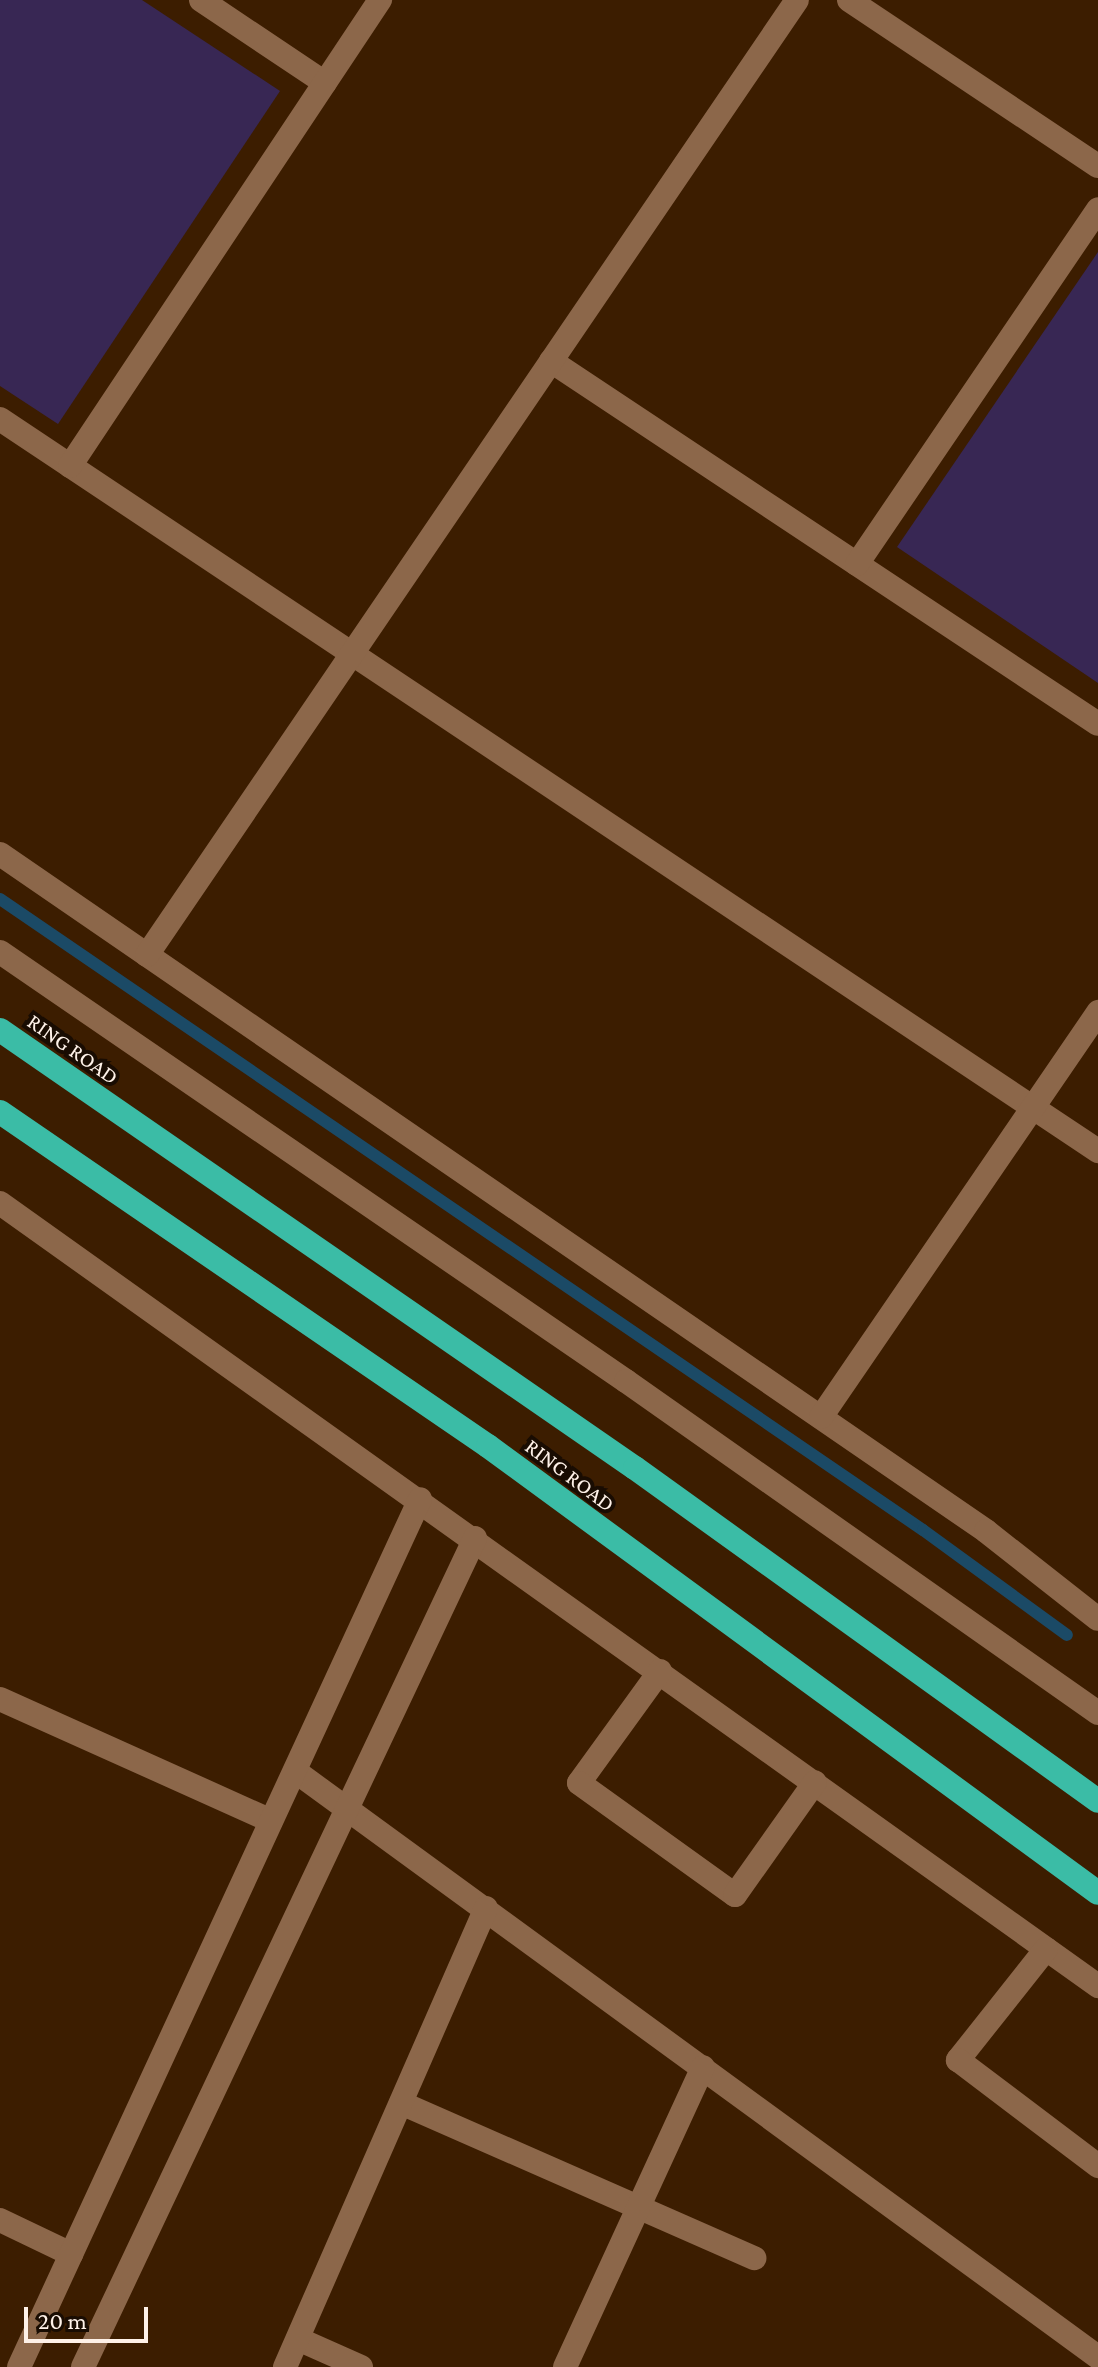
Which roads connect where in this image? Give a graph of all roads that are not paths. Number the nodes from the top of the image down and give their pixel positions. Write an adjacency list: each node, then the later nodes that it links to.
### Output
1 (201, 0): 5 (street)
2 (380, 0): 5 (street)
3 (797, 0): 8 (street)
4 (849, 0): 6 (street)
5 (325, 83): 10 (street)
6 (1098, 166)
7 (1098, 209): 11 (street)
8 (551, 361): 11 (street); 12 (street)
9 (0, 419): 10 (street)
10 (70, 466): 12 (street)
11 (857, 564): 13 (street)
12 (352, 653): 16 (street); 19 (street)
13 (1098, 724)
14 (0, 854): 16 (street)
15 (0, 952): 29 (street)
16 (147, 955): 23 (street)
17 (1098, 1012): 19 (street)
18 (0, 1030): 32 (highway, RING ROAD)
19 (1033, 1107): 21 (street); 23 (street)
20 (0, 1112): 35 (highway, RING ROAD)
21 (1098, 1151)
22 (0, 1203): 24 (street)
23 (821, 1417): 26 (street)
24 (420, 1499): 25 (street); 30 (street)
25 (475, 1538): 27 (street); 33 (street)
26 (1098, 1619)
27 (660, 1671): 31 (street); 31 (street)
28 (0, 1699): 34 (street)
29 (1098, 1713)
30 (295, 1771): 33 (street); 34 (street)
31 (815, 1782): 37 (street)
32 (1098, 1801)
33 (346, 1805): 36 (street); 49 (street)
34 (271, 1821): 44 (street)
35 (1098, 1893)
36 (486, 1908): 39 (street); 40 (street)
37 (1046, 1949): 38 (street); 41 (street)
38 (1098, 1986)
39 (703, 2067): 42 (street); 47 (street)
40 (401, 2103): 42 (street); 46 (street)
41 (1098, 2166)
42 (637, 2206): 45 (street); 52 (street)
43 (0, 2220): 44 (street)
44 (71, 2254): 48 (street)
45 (754, 2258)
46 (298, 2339): 50 (street); 51 (street)
47 (1098, 2357)
48 (19, 2367)
49 (83, 2367)
50 (285, 2367)
51 (361, 2367)
52 (565, 2367)

